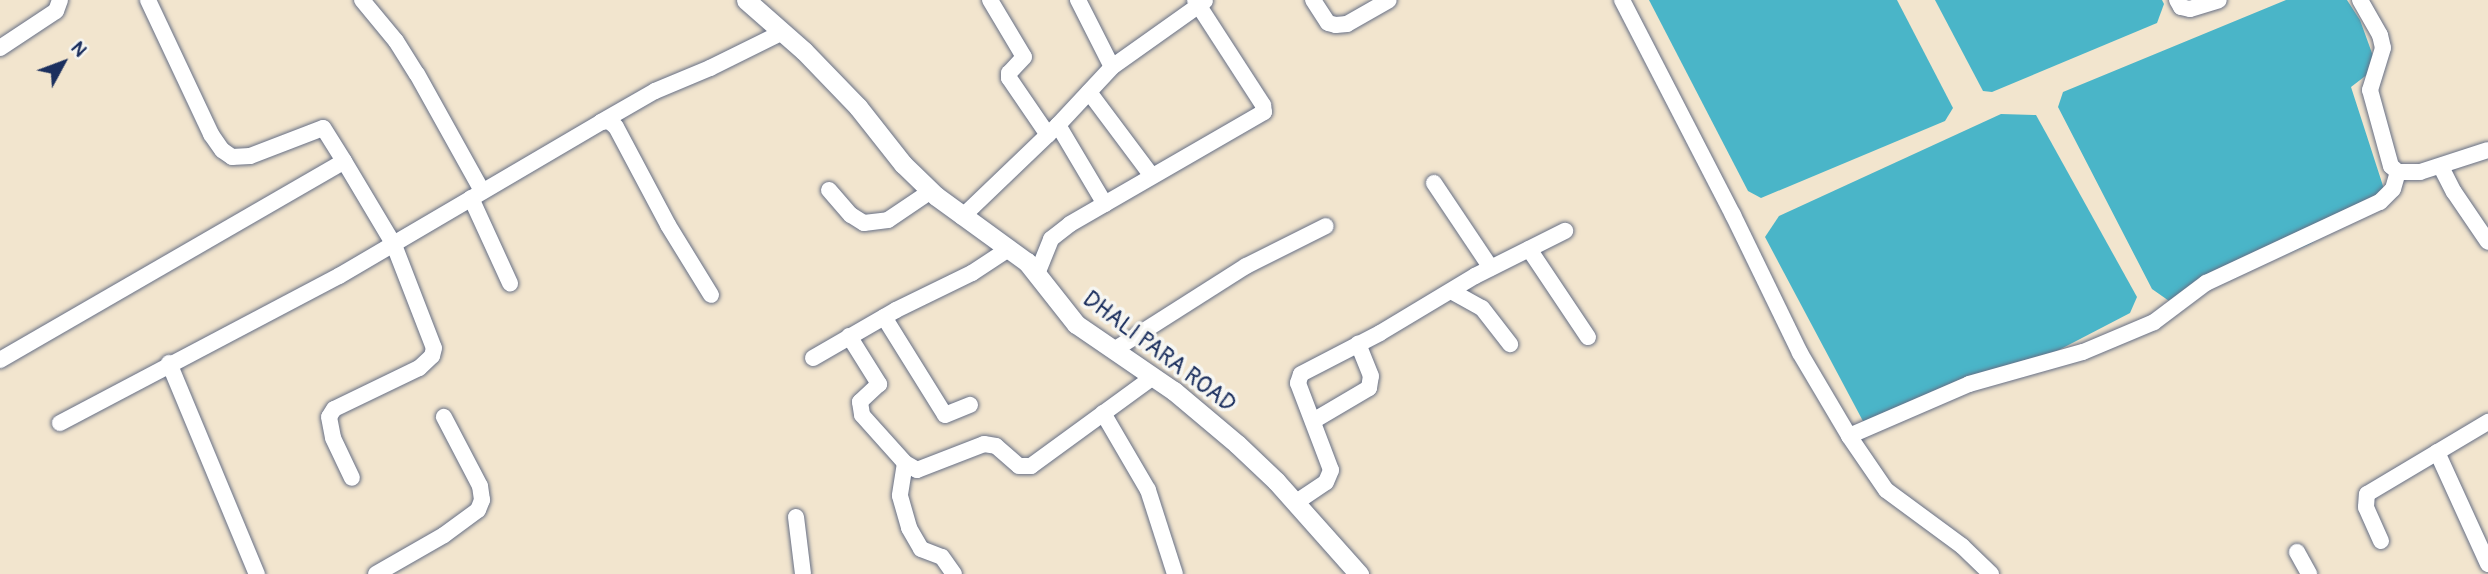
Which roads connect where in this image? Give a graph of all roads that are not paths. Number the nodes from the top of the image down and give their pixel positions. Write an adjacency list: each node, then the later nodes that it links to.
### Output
1 (60, 0): 15 (street)
2 (148, 0): 21 (street)
3 (362, 0): 28 (street)
4 (746, 0): 14 (street, DHALI PARA ROAD)
5 (990, 0): 19 (street)
6 (1078, 0): 16 (street)
7 (1313, 0): 8 (street)
8 (1389, 0)
9 (1622, 0): 58 (street)
10 (2177, 0): 11 (street)
11 (2219, 0)
12 (2360, 0): 23 (street)
13 (1200, 2): 16 (street); 24 (street)
14 (783, 32): 18 (street); 27 (street, DHALI PARA ROAD)
15 (0, 48)
16 (1112, 67): 17 (street)
17 (1089, 92): 19 (street); 24 (street)
18 (601, 122): 28 (street); 41 (street)
19 (1053, 130): 29 (street); 30 (street)
20 (2488, 149): 22 (street)
21 (344, 161): 34 (street); 49 (street)
22 (2441, 167): 23 (street); 33 (street)
23 (2398, 172): 58 (street)
24 (1152, 175): 29 (street)
25 (1434, 183): 37 (street)
26 (829, 190): 27 (street)
27 (932, 191): 30 (street, DHALI PARA ROAD)
28 (477, 195): 34 (street); 39 (street)
29 (1105, 204): 38 (street)
30 (962, 217): 35 (street, DHALI PARA ROAD)
31 (1326, 226): 47 (street)
32 (1565, 230): 36 (street)
33 (2488, 242)
34 (394, 245): 50 (street); 61 (street)
35 (1010, 248): 38 (street, DHALI PARA ROAD); 42 (street)
36 (1529, 249): 37 (street); 44 (street)
37 (1491, 268): 40 (street)
38 (1037, 274): 47 (street, DHALI PARA ROAD)
39 (510, 283)
40 (1451, 291): 45 (street); 46 (street)
41 (711, 295)
42 (884, 317): 43 (street); 52 (street)
43 (849, 336): 48 (street); 60 (street)
44 (1588, 337)
45 (1358, 344): 55 (street); 55 (street)
46 (1510, 344)
47 (1114, 350): 51 (street, DHALI PARA ROAD)
48 (813, 358)
49 (0, 360)
50 (169, 363): 57 (street); 67 (street)
51 (1153, 377): 53 (street); 62 (street, DHALI PARA ROAD)
52 (970, 405)
53 (1103, 413): 60 (street); 71 (street)
54 (444, 417): 68 (street)
55 (1313, 421): 62 (street)
56 (2488, 422): 59 (street)
57 (60, 423)
58 (1849, 436): 73 (street)
59 (2437, 453): 64 (street); 66 (street)
60 (905, 464): 70 (street)
61 (352, 478)
62 (1295, 503): 72 (street, DHALI PARA ROAD)
63 (796, 517): 69 (street)
64 (2381, 541)
65 (2297, 552): 74 (street)
66 (2488, 564)
67 (257, 574)
68 (376, 574)
69 (803, 574)
70 (954, 574)
71 (1175, 574)
72 (1359, 574)
73 (1991, 574)
74 (2309, 574)

